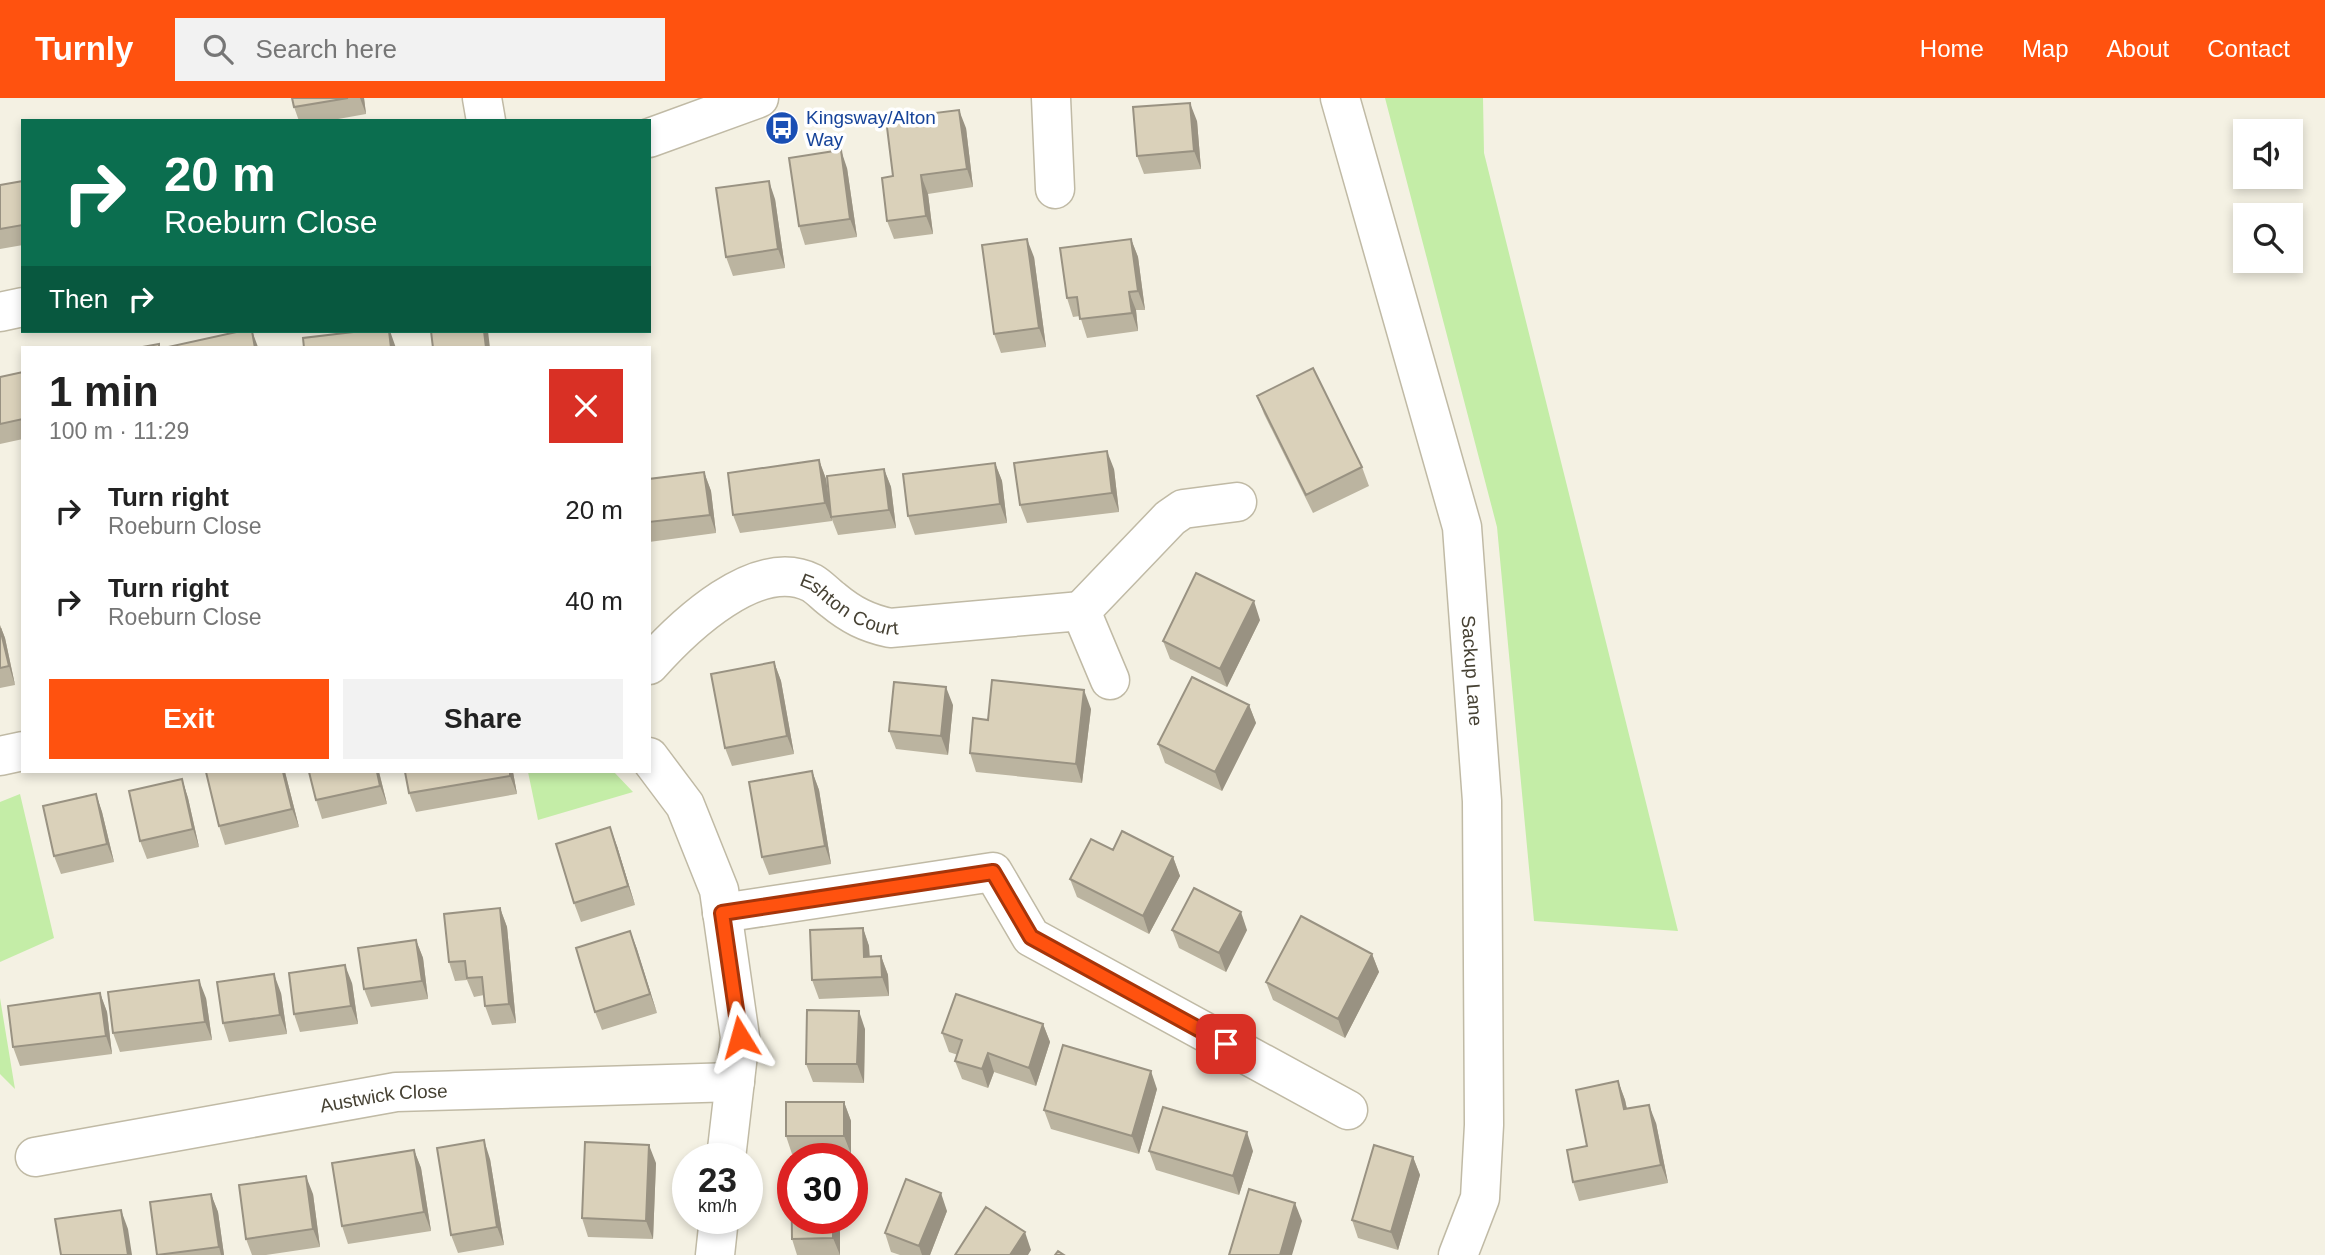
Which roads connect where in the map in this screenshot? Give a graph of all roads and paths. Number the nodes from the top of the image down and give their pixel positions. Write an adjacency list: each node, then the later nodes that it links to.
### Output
1 (482, 98): 5 (street)
2 (759, 98): 6 (street)
3 (1051, 98): 7 (street)
4 (1340, 98): 24 (street, Sackup Lane)
5 (486, 119)
6 (651, 137)
7 (1055, 189)
8 (21, 307): 9 (street)
9 (0, 312)
10 (1237, 502): 11 (street)
11 (1081, 611): 12 (street, Eshton Court); 13 (street)
12 (651, 663)
13 (1110, 680)
14 (21, 751): 15 (street)
15 (0, 756)
16 (651, 760): 17 (street)
17 (722, 913): 18 (street); 19 (street)
18 (735, 1082): 20 (street); 21 (street, Austwick Close)
19 (1348, 1110)
20 (728, 1143)
21 (35, 1157)
22 (717, 1234): 23 (street)
23 (715, 1255)
24 (1458, 1255)

